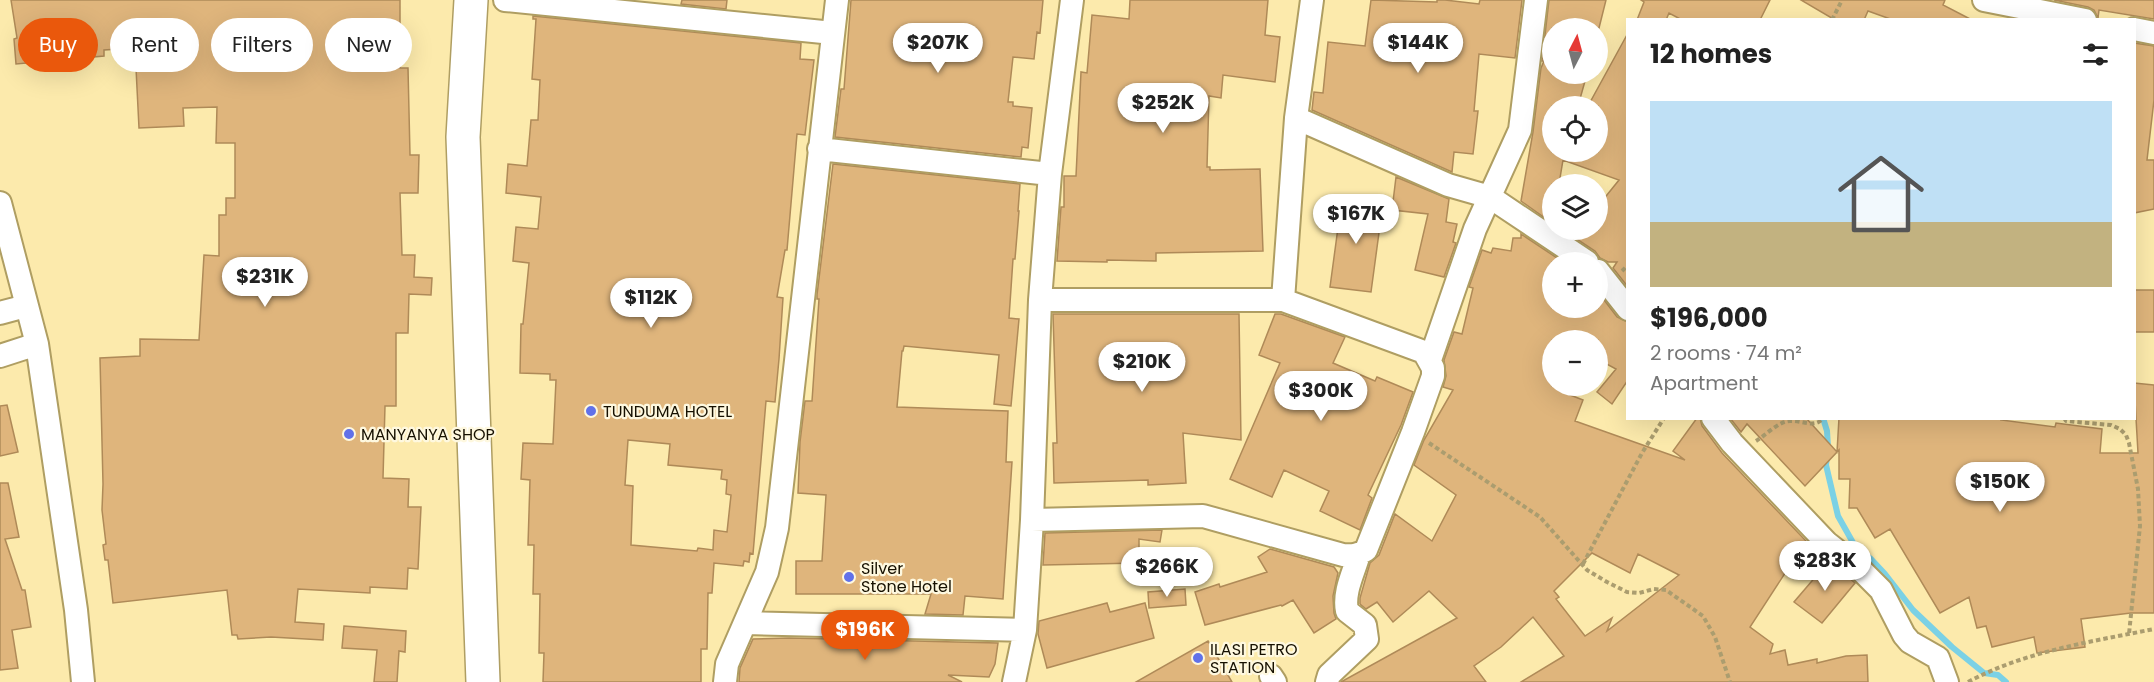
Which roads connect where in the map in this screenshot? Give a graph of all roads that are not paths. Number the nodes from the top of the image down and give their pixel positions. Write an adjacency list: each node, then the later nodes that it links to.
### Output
1 (471, 0): 33 (highway)
2 (505, 0): 10 (street)
3 (837, 0): 10 (street)
4 (1072, 0): 14 (street)
5 (1312, 0): 12 (street)
6 (1536, 0): 15 (street)
7 (1984, 0): 8 (street)
8 (2075, 18)
9 (2136, 29): 11 (street)
10 (833, 33): 13 (street)
11 (2154, 33)
12 (1296, 118): 15 (street); 20 (street)
13 (819, 149): 14 (street); 30 (street)
14 (1050, 174): 19 (street)
15 (1490, 197): 17 (street); 26 (street)
16 (0, 203): 21 (street)
17 (1572, 252)
18 (1608, 284): 22 (street)
19 (1040, 300): 20 (street); 28 (street)
20 (1283, 300): 26 (street)
21 (26, 306): 23 (street); 24 (street)
22 (1626, 306)
23 (0, 313)
24 (37, 344): 25 (street); 32 (street)
25 (0, 356)
26 (1430, 360): 29 (street)
27 (1715, 420): 37 (street)
28 (1032, 520): 29 (street); 31 (street)
29 (1359, 554): 36 (street)
30 (746, 623): 31 (street); 34 (street)
31 (1024, 630): 35 (street)
32 (83, 682)
33 (483, 682)
34 (725, 682)
35 (1014, 682)
36 (1327, 682)
37 (1947, 682)

